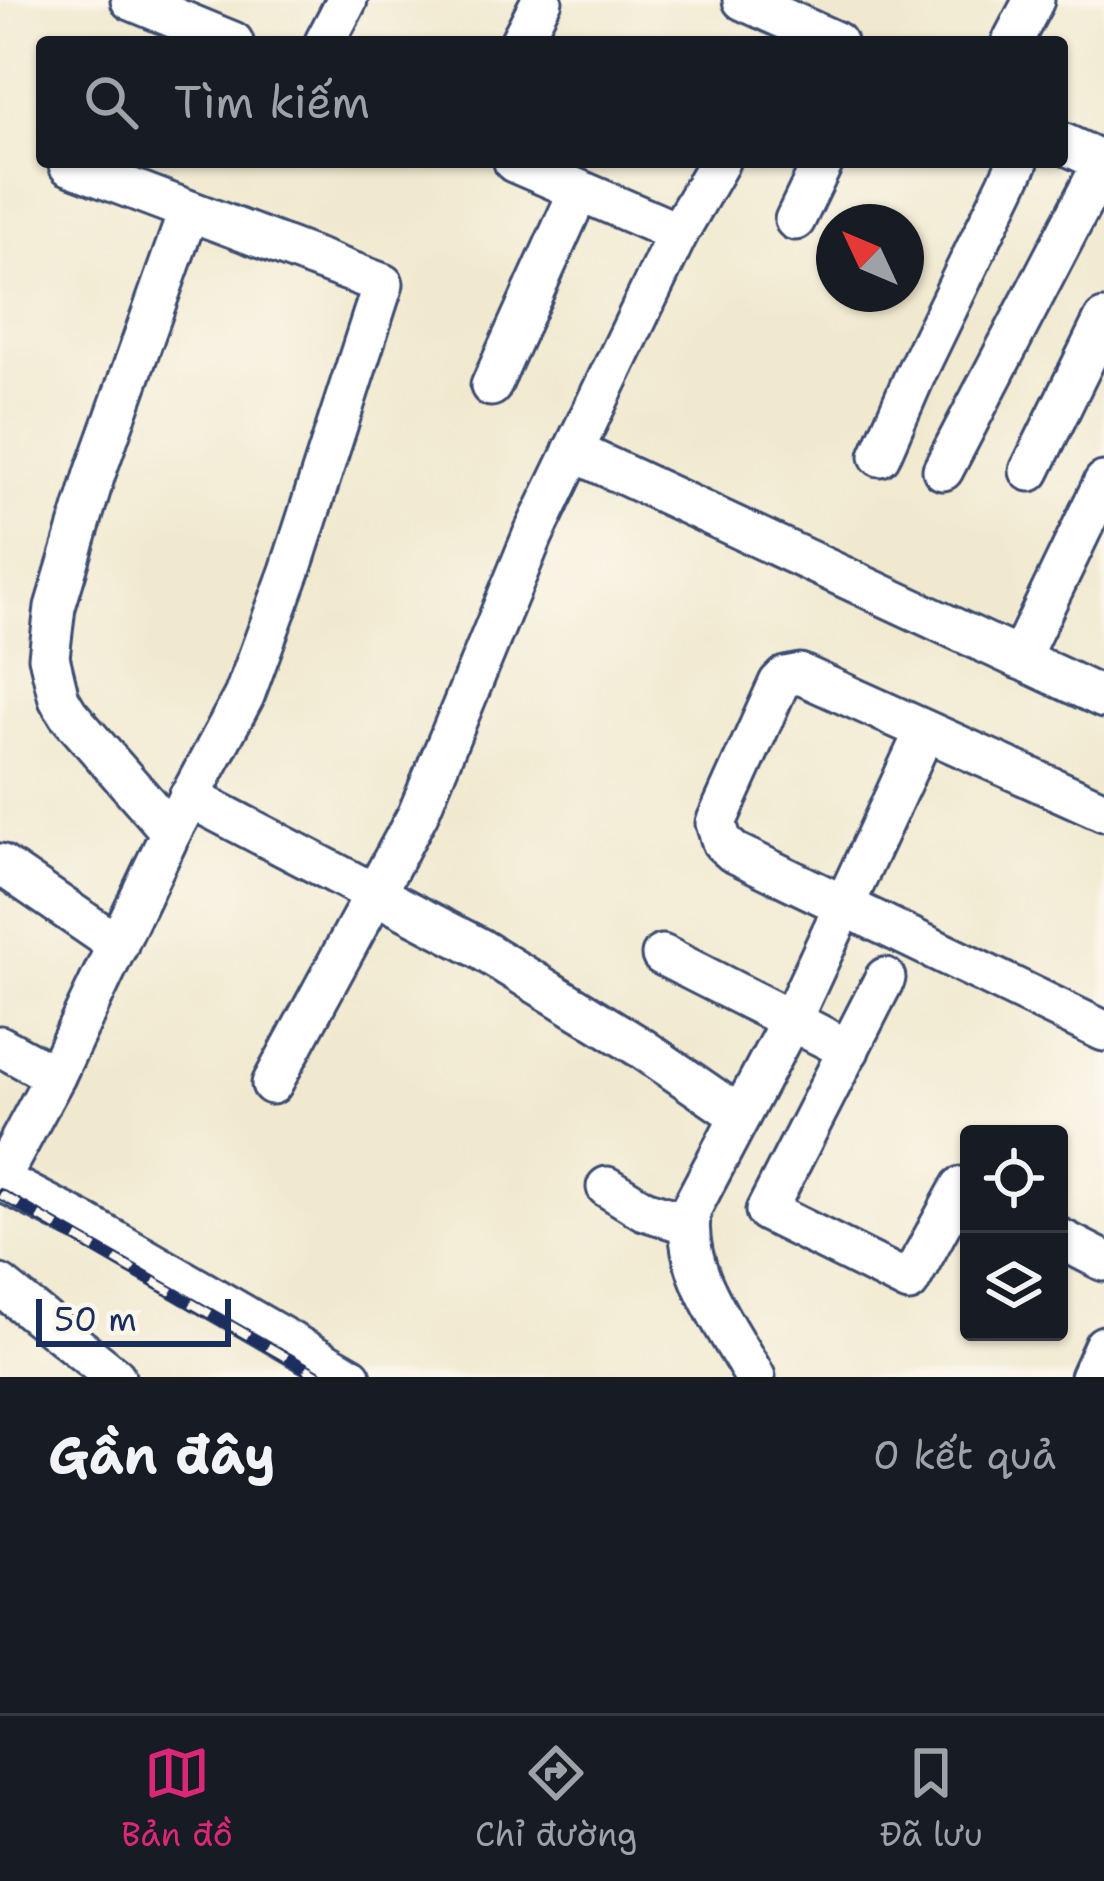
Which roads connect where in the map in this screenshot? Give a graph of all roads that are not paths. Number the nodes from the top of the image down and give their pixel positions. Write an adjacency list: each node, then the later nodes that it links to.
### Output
1 (131, 0): 7 (street)
2 (347, 0): 8 (street)
3 (542, 0): 9 (street)
4 (743, 0): 6 (street)
5 (1034, 0): 10 (street)
6 (786, 32)
7 (218, 36)
8 (328, 36)
9 (523, 36)
10 (1015, 36)
11 (1068, 146): 12 (street)
12 (1104, 162): 26 (street)
13 (76, 168): 19 (street)
14 (527, 168): 18 (street)
15 (716, 168): 21 (street)
16 (820, 168): 20 (street)
17 (1015, 168): 25 (street)
18 (579, 191): 21 (street); 23 (street)
19 (188, 213): 33 (street); 33 (street)
20 (795, 220)
21 (678, 233): 24 (street)
22 (1104, 320): 27 (street)
23 (491, 386)
24 (573, 451): 29 (street); 35 (street)
25 (880, 456)
26 (943, 470)
27 (1030, 470)
28 (1104, 482): 29 (street)
29 (1019, 659): 30 (street)
30 (1104, 698)
31 (926, 731): 32 (street); 36 (street); 36 (street)
32 (1104, 812)
33 (180, 814): 35 (street); 37 (street)
34 (0, 864): 37 (street)
35 (377, 893): 45 (street); 46 (street)
36 (846, 905): 40 (street); 41 (street)
37 (118, 945): 44 (street)
38 (662, 955): 40 (street)
39 (885, 978): 43 (street)
40 (792, 1018): 43 (street); 46 (street)
41 (1104, 1031)
42 (0, 1046): 44 (street)
43 (849, 1050): 49 (street)
44 (56, 1076): 47 (street)
45 (272, 1084)
46 (740, 1116): 50 (street)
47 (1, 1176): 56 (street)
48 (607, 1187): 50 (street)
49 (960, 1191)
50 (688, 1225): 57 (street)
51 (1068, 1243): 52 (street)
52 (1104, 1261)
53 (0, 1285): 55 (street)
54 (1104, 1346): 58 (street)
55 (115, 1377)
56 (351, 1377)
57 (755, 1377)
58 (1090, 1377)

